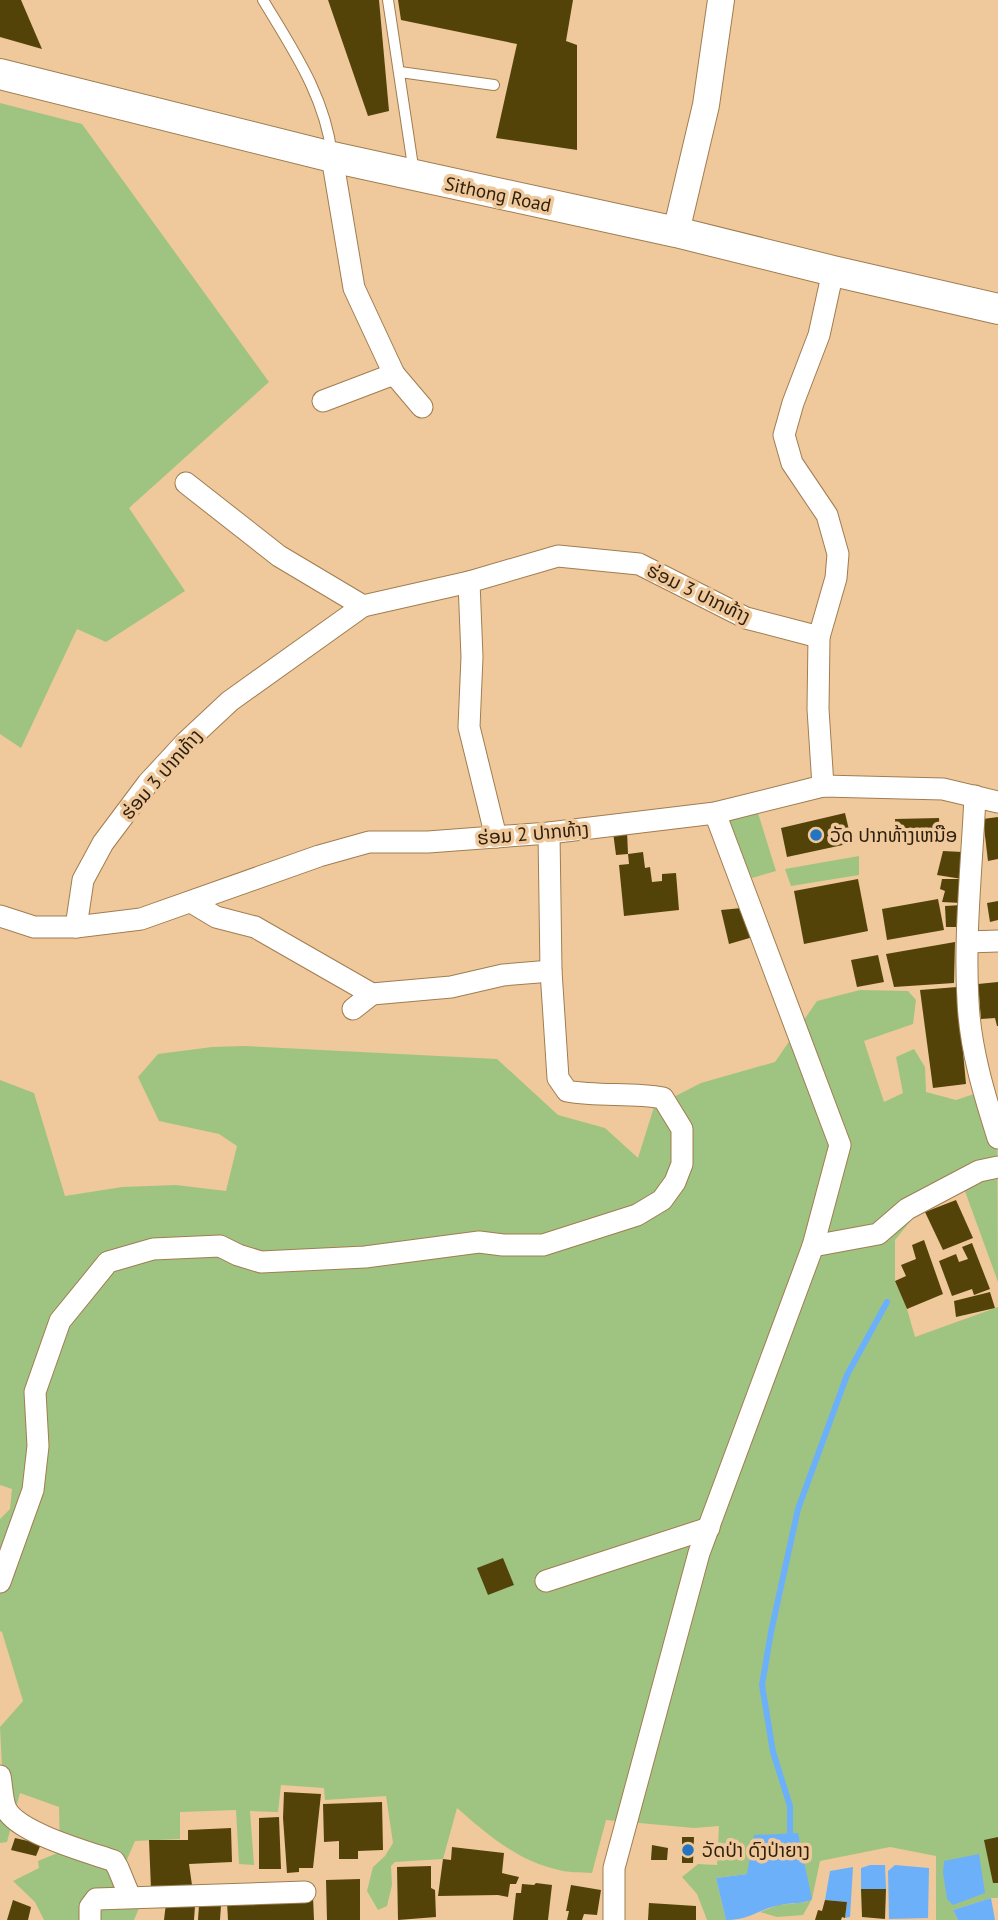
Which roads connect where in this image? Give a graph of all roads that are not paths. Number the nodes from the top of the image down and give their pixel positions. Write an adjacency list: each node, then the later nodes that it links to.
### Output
1 (263, 0): 7 (lane)
2 (388, 0): 4 (lane)
3 (721, 0): 9 (street)
4 (400, 72): 6 (lane); 8 (lane)
5 (0, 74): 7 (main road, Sithong Road)
6 (494, 85)
7 (332, 157): 8 (main road, Sithong Road); 12 (street)
8 (415, 176): 9 (main road, Sithong Road)
9 (676, 232): 10 (main road, Sithong Road)
10 (833, 271): 11 (main road, Sithong Road); 18 (street)
11 (998, 309)
12 (394, 374): 13 (street); 14 (street)
13 (323, 401)
14 (422, 407)
15 (187, 483): 17 (street)
16 (469, 582): 17 (street, ຮ່ອມ 3 ປາກທ້າງ); 18 (street, ຮ່ອມ 3 ປາກທ້າງ); 24 (street)
17 (363, 606): 27 (street, ຮ່ອມ 3 ປາກທ້າງ)
18 (819, 637): 19 (street)
19 (823, 786): 20 (street, ຮ່ອມ 2 ປາກທ້າງ); 22 (street, ຮ່ອມ 2 ປາກທ້າງ)
20 (975, 796): 21 (street, ຮ່ອມ 2 ປາກທ້າງ); 28 (street)
21 (998, 802)
22 (715, 813): 23 (street, ຮ່ອມ 2 ປາກທ້າງ); 35 (street)
23 (549, 833): 24 (street, ຮ່ອມ 2 ປາກທ້າງ); 30 (street)
24 (496, 837): 25 (street, ຮ່ອມ 2 ປາກທ້າງ)
25 (191, 902): 27 (street, ຮ່ອມ 2 ປາກທ້າງ); 31 (street)
26 (0, 916): 27 (street, ຮ່ອມ 2 ປາກທ້າງ)
27 (76, 927)
28 (968, 942): 29 (street); 33 (street)
29 (998, 942)
30 (551, 971): 31 (street); 38 (street)
31 (372, 994): 32 (street)
32 (353, 1009)
33 (998, 1138)
34 (998, 1167): 35 (street)
35 (813, 1246): 36 (street)
36 (709, 1528): 37 (street); 43 (street)
37 (546, 1581)
38 (0, 1583)
39 (0, 1776): 41 (street)
40 (305, 1892): 41 (street)
41 (130, 1897): 42 (street)
42 (90, 1920)
43 (614, 1920)

